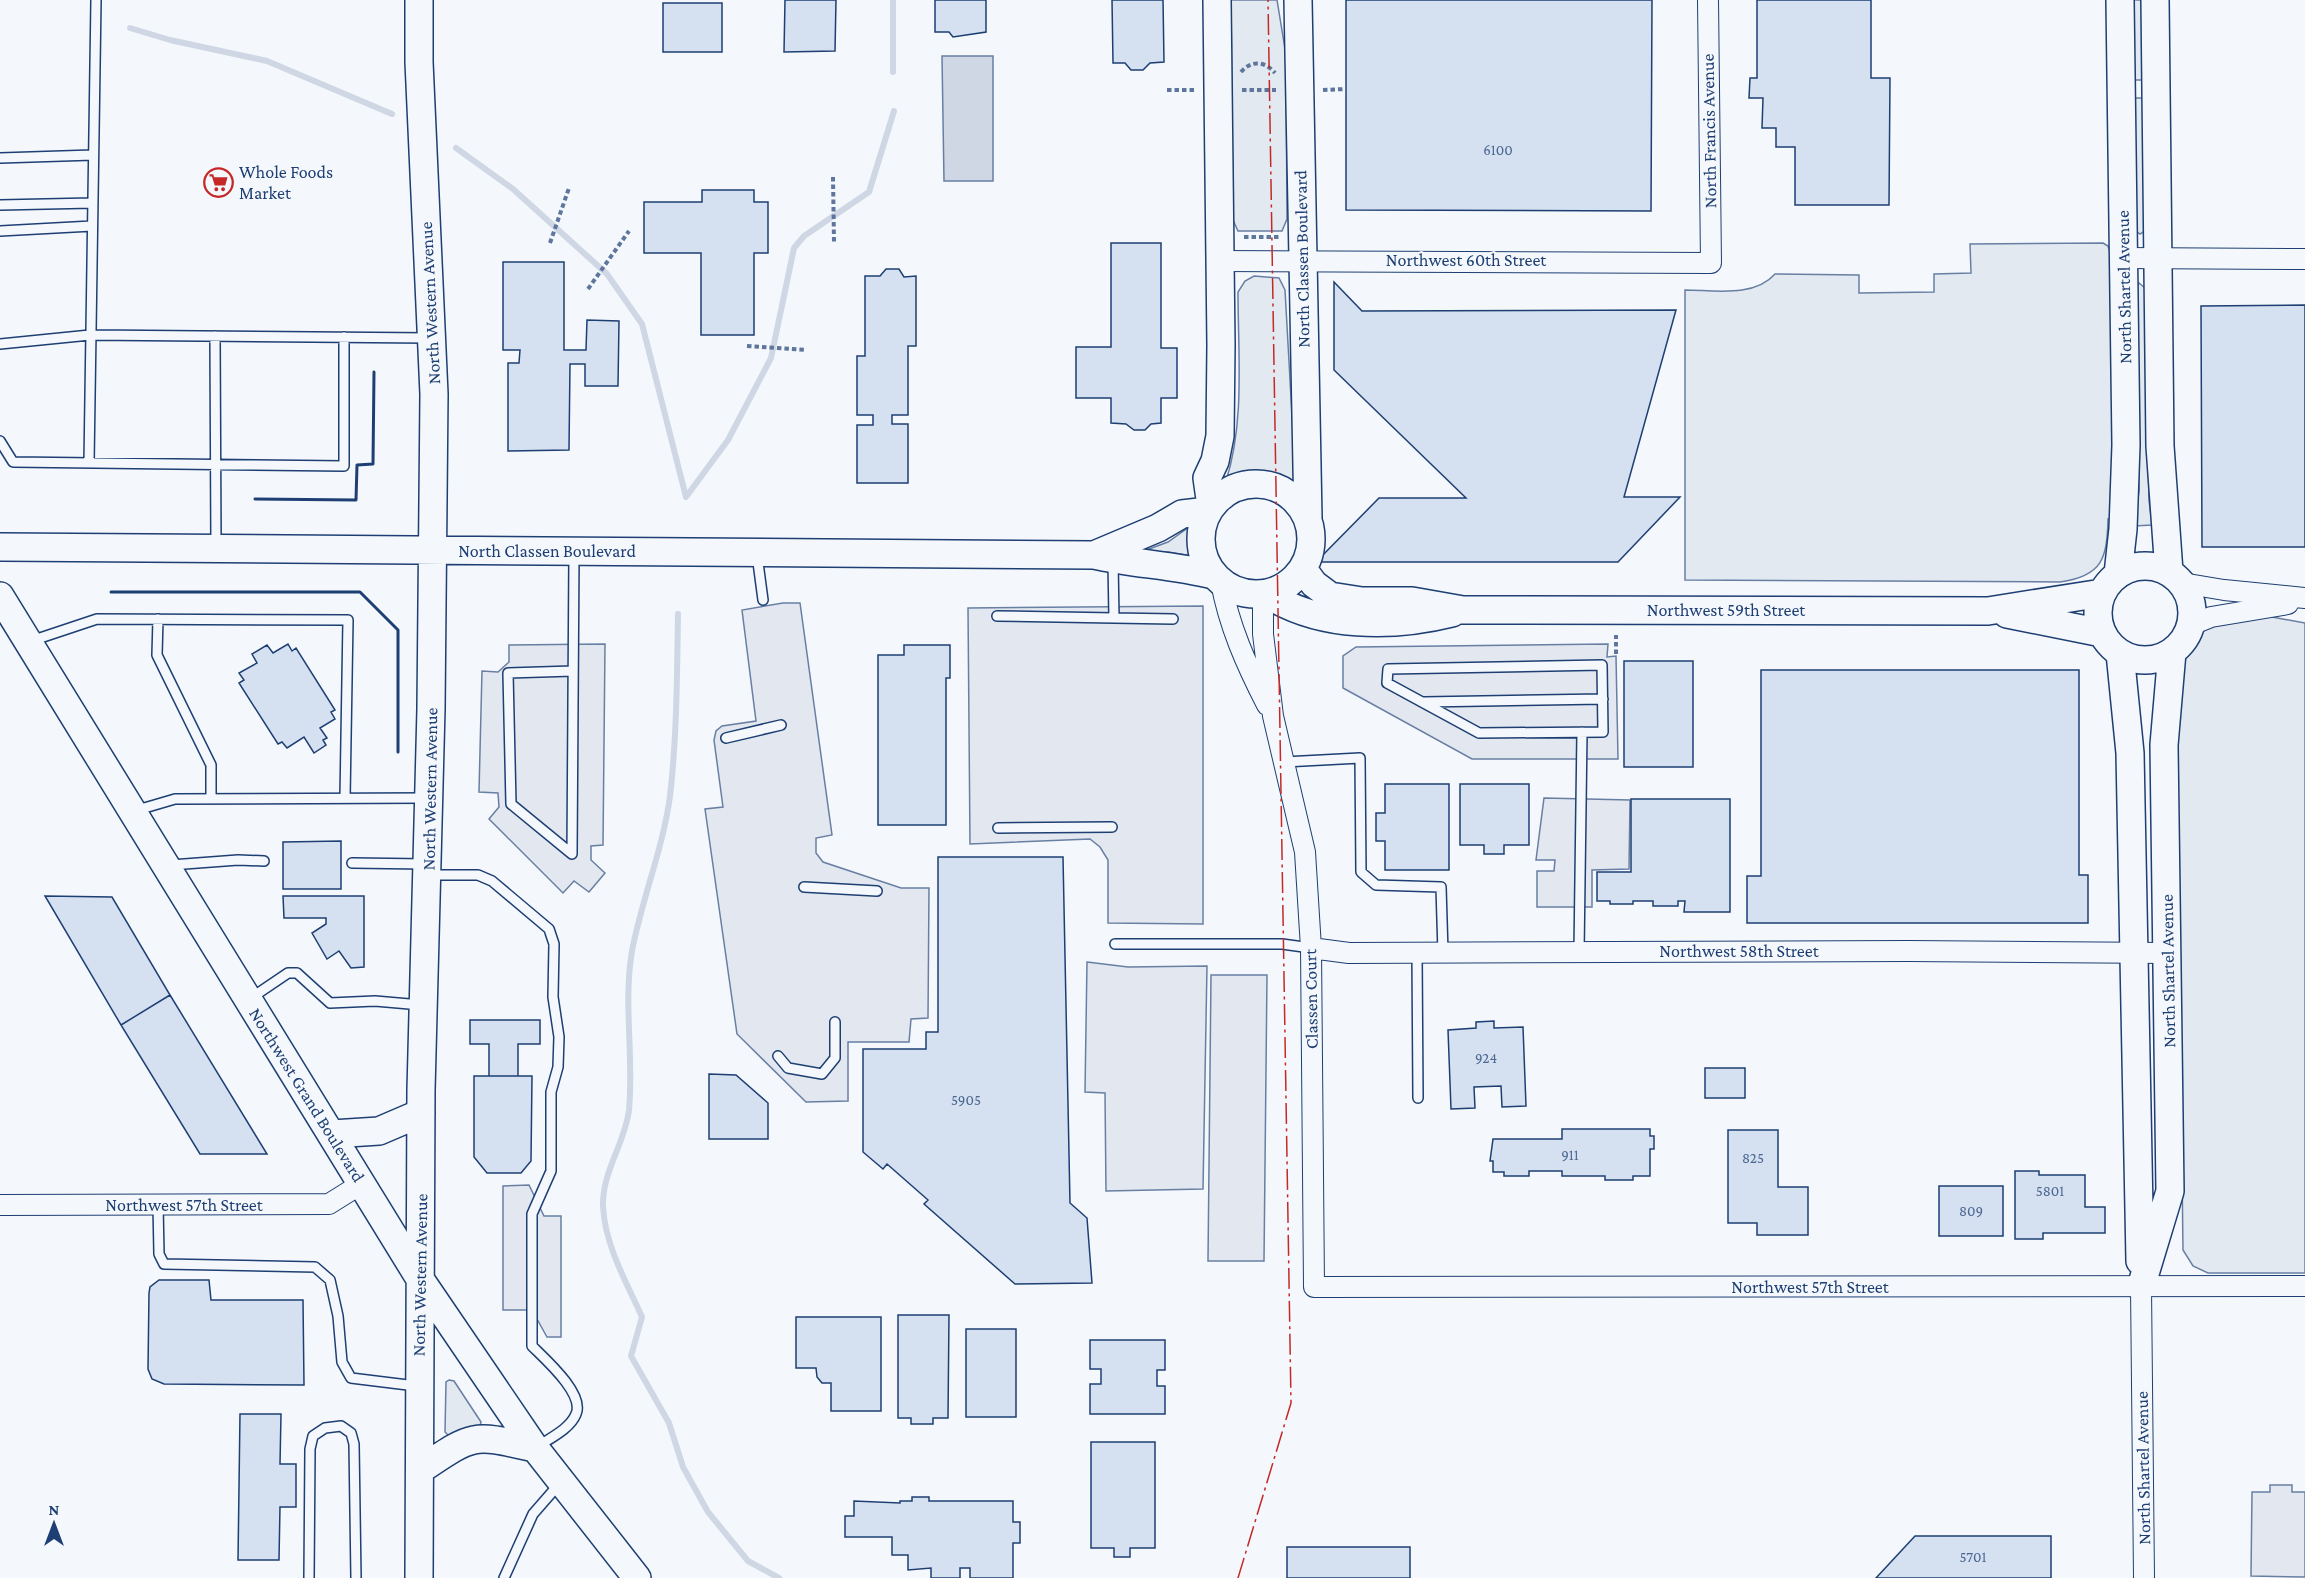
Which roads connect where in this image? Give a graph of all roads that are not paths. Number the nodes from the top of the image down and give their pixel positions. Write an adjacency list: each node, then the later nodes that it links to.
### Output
1 (96, 0): 8 (lane)
2 (419, 0): 23 (main road, North Western Avenue)
3 (1217, 0): 18 (main road)
4 (1298, 0): 17 (main road, North Classen Boulevard)
5 (1708, 0): 19 (street, North Francis Avenue)
6 (2120, 0): 14 (main road, North Shartel Avenue)
7 (2155, 0): 15 (main road, North Shartel Avenue)
8 (93, 155): 9 (lane); 10 (lane)
9 (0, 158)
10 (92, 203): 11 (lane); 12 (lane)
11 (0, 206)
12 (92, 226): 13 (lane); 20 (lane)
13 (0, 231)
14 (2123, 258): 15 (street); 39 (main road, North Shartel Avenue)
15 (2158, 258): 16 (street); 38 (main road, North Shartel Avenue)
16 (2305, 259)
17 (1303, 260): 18 (street, Northwest 60th Street); 19 (street, Northwest 60th Street); 29 (main road, North Classen Boulevard)
18 (1221, 261): 28 (main road)
19 (1711, 263)
20 (90, 335): 21 (lane); 24 (lane); 26 (lane)
21 (215, 336): 22 (lane); 27 (lane)
22 (344, 338): 23 (lane); 27 (lane)
23 (431, 338): 32 (main road, North Western Avenue)
24 (0, 344)
25 (0, 441): 26 (lane)
26 (89, 463): 27 (lane)
27 (216, 465): 31 (lane)
28 (1210, 509): 29 (main road); 35 (main road, North Classen Boulevard); 37 (main road)
29 (1308, 518): 36 (main road, North Classen Boulevard)
30 (0, 548): 31 (main road, North Classen Boulevard)
31 (216, 549): 32 (main road, North Classen Boulevard)
32 (432, 550): 33 (main road, North Classen Boulevard); 64 (main road, North Western Avenue)
33 (574, 551): 34 (main road, North Classen Boulevard); 55 (lane)
34 (757, 552): 35 (main road, North Classen Boulevard); 42 (lane)
35 (1103, 557): 37 (main road, North Classen Boulevard); 47 (lane)
36 (1303, 569): 40 (main road); 44 (main road, Northwest 59th Street)
37 (1217, 578): 40 (main road, North Classen Boulevard); 58 (street, Classen Court)
38 (2176, 578): 39 (main road); 43 (street); 50 (main road, North Shartel Avenue)
39 (2110, 584): 45 (main road, Northwest 59th Street); 51 (main road, North Shartel Avenue)
40 (1265, 594): 44 (main road, Northwest 59th Street); 58 (street, Classen Court)
41 (0, 596): 52 (main road, Northwest Grand Boulevard)
42 (763, 600)
43 (2305, 600): 50 (street)
44 (1463, 610): 45 (main road, Northwest 59th Street)
45 (1988, 611): 51 (main road, Northwest 59th Street)
46 (997, 616): 47 (lane)
47 (1114, 618): 49 (lane)
48 (158, 619): 52 (lane); 63 (lane); 65 (lane)
49 (1173, 619)
50 (2192, 625): 53 (main road)
51 (2102, 633): 54 (main road)
52 (29, 642): 66 (main road, Northwest Grand Boulevard)
53 (2172, 652): 54 (main road); 81 (main road, North Shartel Avenue)
54 (2120, 653): 78 (main road, North Shartel Avenue)
55 (573, 671): 55 (lane)
56 (1603, 699): 57 (lane); 57 (lane); 60 (lane)
57 (1421, 702): 60 (lane)
58 (1273, 716): 62 (street, Classen Court)
59 (781, 725): 61 (lane)
60 (1582, 732): 77 (lane)
61 (726, 738)
62 (1284, 762): 76 (street, Classen Court); 80 (lane)
63 (345, 798): 64 (lane); 65 (lane)
64 (430, 798): 72 (main road, North Western Avenue)
65 (211, 799): 66 (lane)
66 (132, 812): 71 (main road, Northwest Grand Boulevard)
67 (1112, 827): 68 (lane)
68 (998, 828)
69 (264, 861): 71 (lane)
70 (352, 863): 72 (lane)
71 (165, 866): 82 (main road, Northwest Grand Boulevard)
72 (428, 870): 83 (main road, North Western Avenue); 97 (lane)
73 (804, 887): 74 (lane)
74 (878, 891)
75 (1115, 944): 76 (lane)
76 (1311, 948): 79 (street, Northwest 58th Street); 94 (street, Classen Court)
77 (1579, 952): 78 (street, Northwest 58th Street); 80 (street, Northwest 58th Street)
78 (2133, 952): 81 (street, Northwest 58th Street); 95 (main road, North Shartel Avenue)
79 (1417, 953): 80 (street, Northwest 58th Street); 86 (lane)
80 (1443, 953)
81 (2168, 953): 95 (main road, North Shartel Avenue)
82 (248, 1000): 83 (lane); 88 (main road, Northwest Grand Boulevard)
83 (424, 1005): 87 (main road, North Western Avenue)
84 (835, 1022): 85 (lane)
85 (778, 1056)
86 (1418, 1098)
87 (421, 1113): 88 (main road); 92 (main road, North Western Avenue)
88 (332, 1134): 89 (main road, Northwest Grand Boulevard)
89 (361, 1184): 91 (street, Northwest 57th Street); 92 (main road, Northwest Grand Boulevard)
90 (0, 1205): 91 (street, Northwest 57th Street)
91 (158, 1205): 96 (lane)
92 (420, 1279): 96 (main road, North Western Avenue); 97 (main road, Northwest Grand Boulevard)
93 (2305, 1286): 95 (street, Northwest 57th Street)
94 (1314, 1287): 95 (street, Northwest 57th Street)
95 (2141, 1287): 105 (street, North Shartel Avenue)
96 (419, 1386): 98 (main road, North Western Avenue)
97 (535, 1448): 98 (main road); 99 (main road, Northwest Grand Boulevard)
98 (420, 1470): 102 (main road, North Western Avenue)
99 (561, 1482): 103 (lane); 104 (main road, Northwest Grand Boulevard)
100 (309, 1578): 101 (lane)
101 (356, 1578)
102 (419, 1578)
103 (504, 1578)
104 (637, 1578)
105 (2144, 1578)

